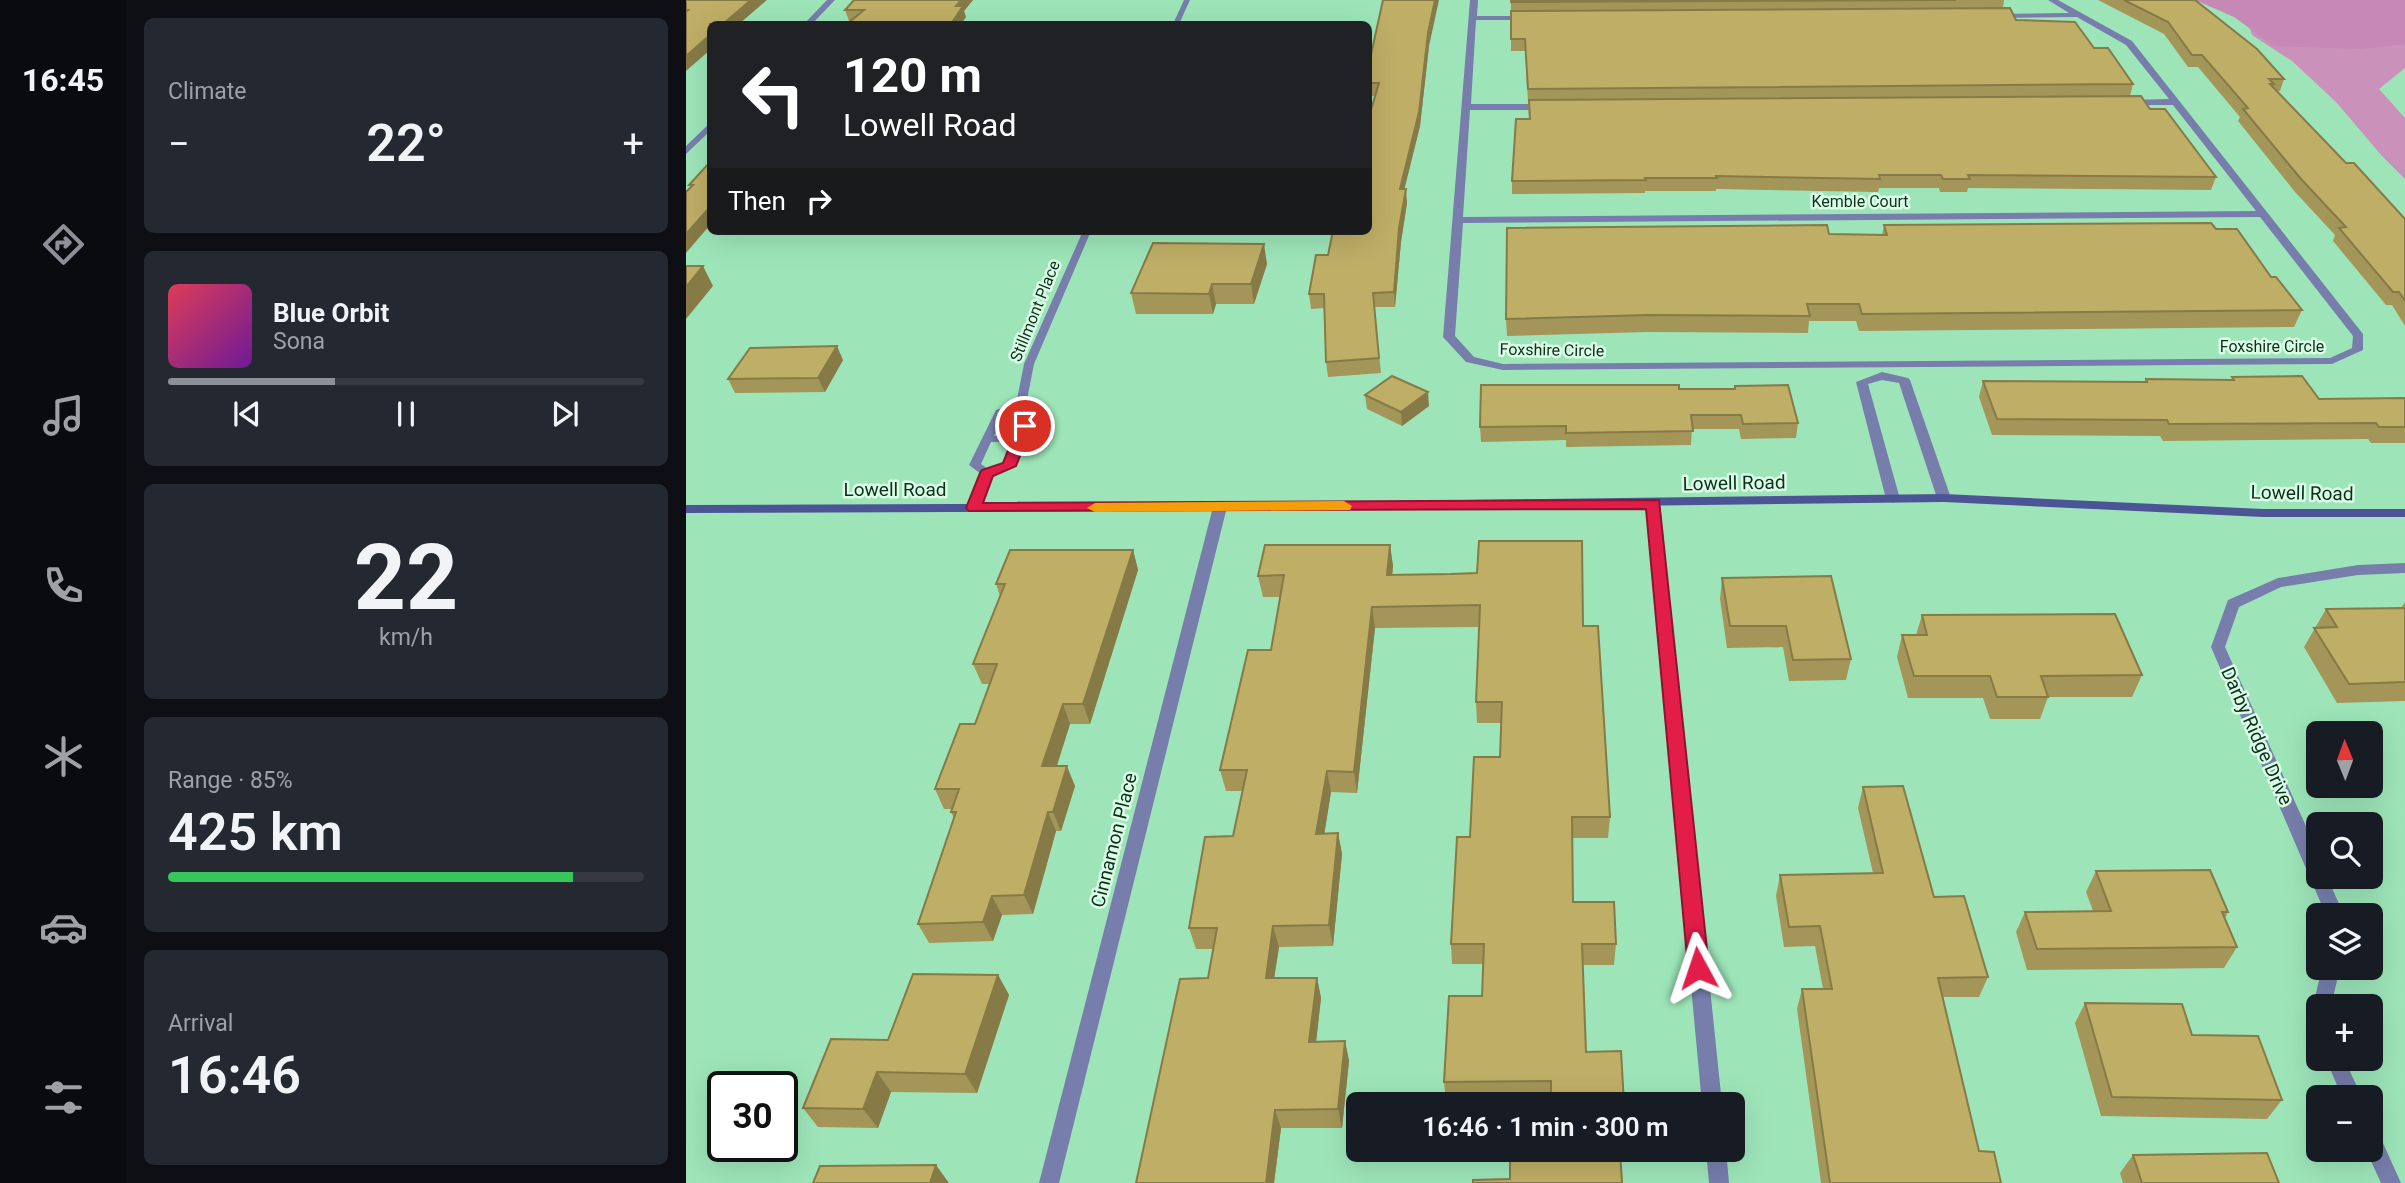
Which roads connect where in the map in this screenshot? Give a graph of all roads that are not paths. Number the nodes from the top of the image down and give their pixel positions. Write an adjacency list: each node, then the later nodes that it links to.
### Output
1 (831, 0): 9 (street)
2 (1187, 0): 10 (lane)
3 (1474, 0): 7 (street, Foxshire Circle)
4 (2052, 0): 5 (street, Foxshire Circle)
5 (2080, 15): 6 (street); 11 (street, Foxshire Circle)
6 (1983, 16)
7 (1472, 18): 8 (street); 13 (street, Foxshire Circle)
8 (1541, 18)
9 (811, 21)
10 (1177, 21)
11 (2175, 102): 12 (street); 17 (street, Foxshire Circle)
12 (2120, 103)
13 (1466, 107): 14 (street); 18 (street, Foxshire Circle)
14 (1563, 107)
15 (707, 129): 16 (street)
16 (686, 151)
17 (2263, 214): 18 (street, Kemble Court); 20 (street, Foxshire Circle)
18 (1457, 220): 20 (street, Foxshire Circle)
19 (1085, 235): 21 (lane, Stillmont Place)
20 (1880, 370): 25 (street); 26 (street)
21 (1021, 406): 22 (lane); 23 (lane, Stillmont Place)
22 (987, 439): 23 (lane); 24 (lane)
23 (1020, 439): 24 (lane, Stillmont Place)
24 (987, 473): 29 (lane)
25 (1944, 498): 26 (street, Lowell Road); 31 (street, Lowell Road)
26 (1894, 499): 27 (street, Lowell Road)
27 (1653, 504): 28 (street, Lowell Road); 34 (street)
28 (1220, 507): 29 (street, Lowell Road); 37 (street, Cinnamon Place)
29 (974, 508): 30 (street, Lowell Road)
30 (686, 509)
31 (2405, 513)
32 (2405, 568): 33 (street, Darby Ridge Drive)
33 (2306, 847)
34 (1711, 1092)
35 (1717, 1162): 38 (street)
36 (2381, 1162): 39 (street)
37 (1049, 1183)
38 (1719, 1183)
39 (2391, 1183)

